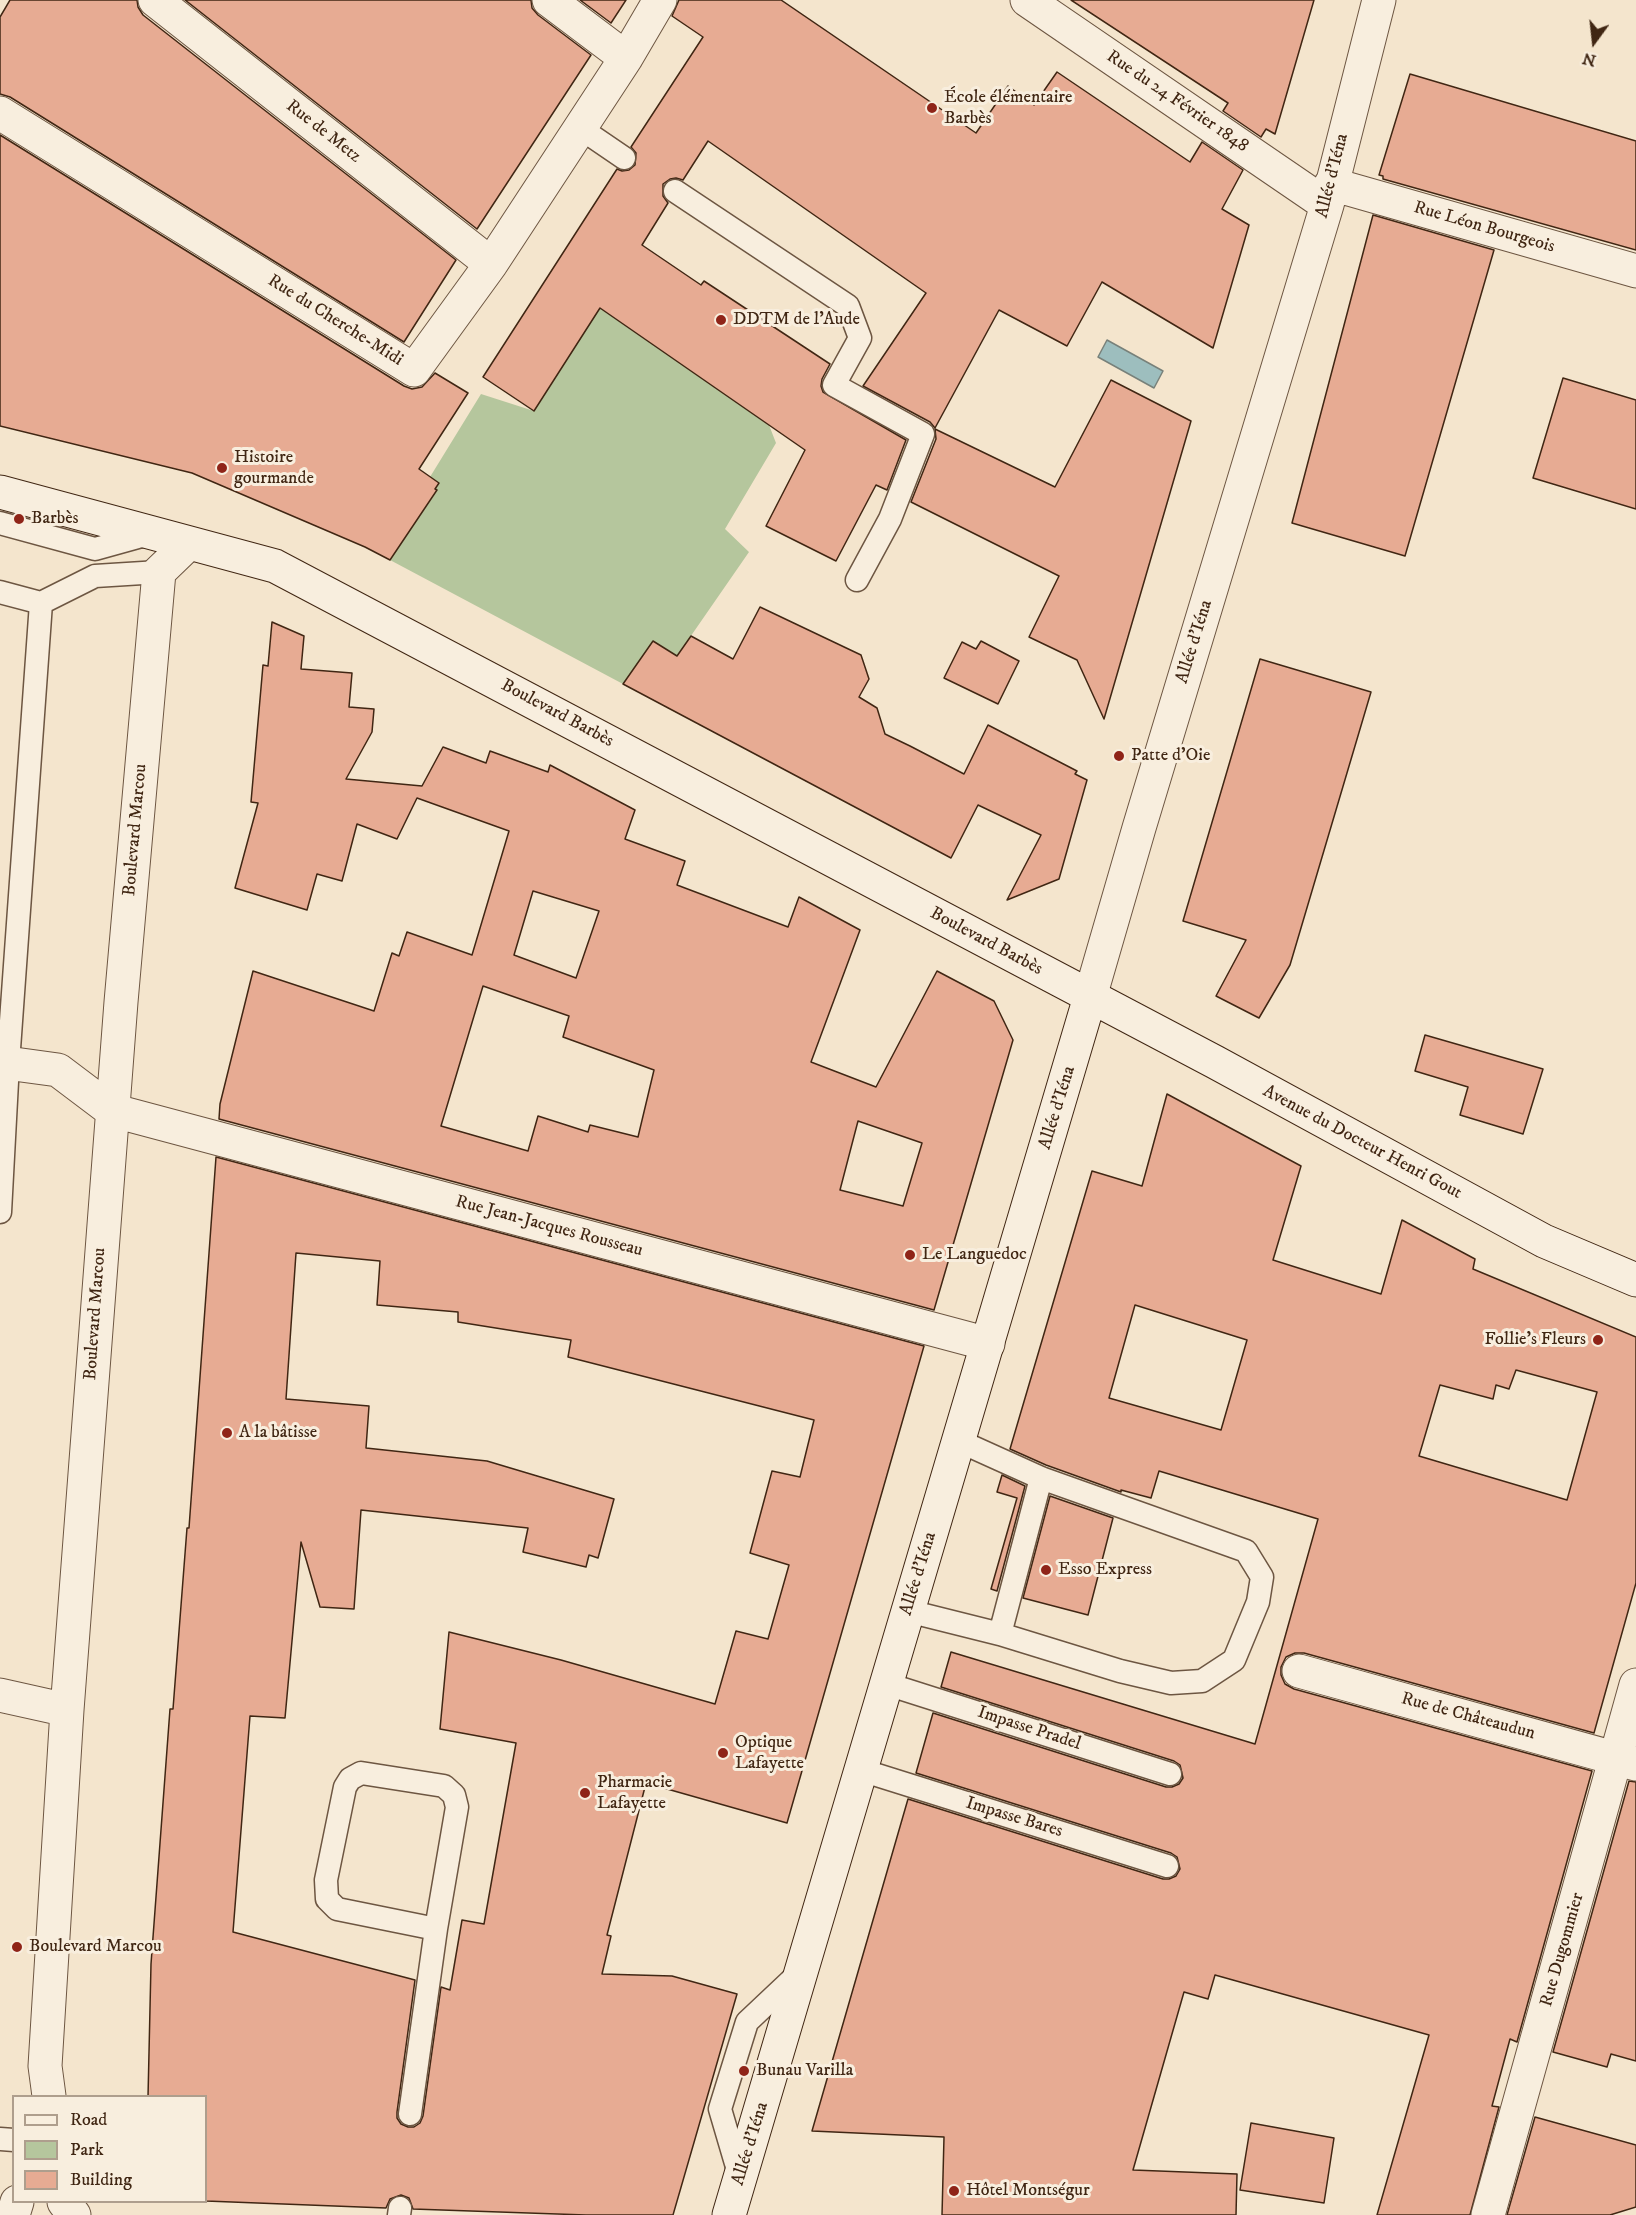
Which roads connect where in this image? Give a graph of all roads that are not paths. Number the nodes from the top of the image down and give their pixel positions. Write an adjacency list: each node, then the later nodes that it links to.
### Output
1 (155, 0): 12 (street, Rue de Metz)
2 (549, 0): 6 (street)
3 (660, 0): 6 (street, Rue du Cherche-Midi)
4 (1027, 0): 11 (street, Rue du 24 Février 1848)
5 (1379, 0): 11 (street, Allée d'Iéna)
6 (626, 58): 8 (street, Rue du Cherche-Midi)
7 (0, 113): 12 (street, Rue du Cherche-Midi)
8 (580, 128): 9 (lane); 12 (street, Rue du Cherche-Midi)
9 (624, 158)
10 (675, 192): 19 (lane)
11 (1329, 194): 13 (street, Rue Léon Bourgeois); 22 (street, Allée d'Iéna)
12 (491, 264)
13 (1636, 271)
14 (0, 492): 16 (street, Boulevard Barbès)
15 (0, 523): 16 (lane)
16 (149, 534): 17 (street, Boulevard Barbès)
17 (188, 544): 18 (street); 22 (street, Boulevard Barbès)
18 (159, 572): 21 (lane); 24 (street, Boulevard Marcou)
19 (857, 580)
20 (0, 592): 21 (lane)
21 (41, 603): 23 (lane)
22 (1090, 997): 26 (street, Avenue du Docteur Henri Gout); 27 (street, Allée d'Iéna)
23 (4, 1063): 24 (street); 25 (lane)
24 (111, 1110): 27 (street, Rue Jean-Jacques Rousseau); 36 (street, Boulevard Marcou)
25 (0, 1212)
26 (1636, 1280)
27 (988, 1344): 28 (street, Allée d'Iéna)
28 (959, 1441): 29 (lane); 30 (street, Allée d'Iéna)
29 (1041, 1478): 31 (lane); 31 (lane)
30 (908, 1611): 31 (lane); 33 (street, Allée d'Iéna)
31 (1000, 1635)
32 (1299, 1671): 37 (street, Rue de Châteaudun)
33 (886, 1684): 38 (street, Allée d'Iéna); 39 (lane, Impasse Pradel)
34 (1636, 1685): 37 (street, Rue Dugommier)
35 (0, 1695): 36 (street)
36 (67, 1710): 42 (street, Boulevard Marcou)
37 (1627, 1761): 47 (street, Rue Dugommier)
38 (861, 1770): 40 (lane, Impasse Bares); 46 (street, Allée d'Iéna)
39 (1170, 1774)
40 (1167, 1866)
41 (436, 1929): 41 (lane); 43 (lane)
42 (44, 2086)
43 (410, 2114)
44 (65, 2203): 45 (street)
45 (74, 2215)
46 (729, 2215)
47 (1488, 2215)

